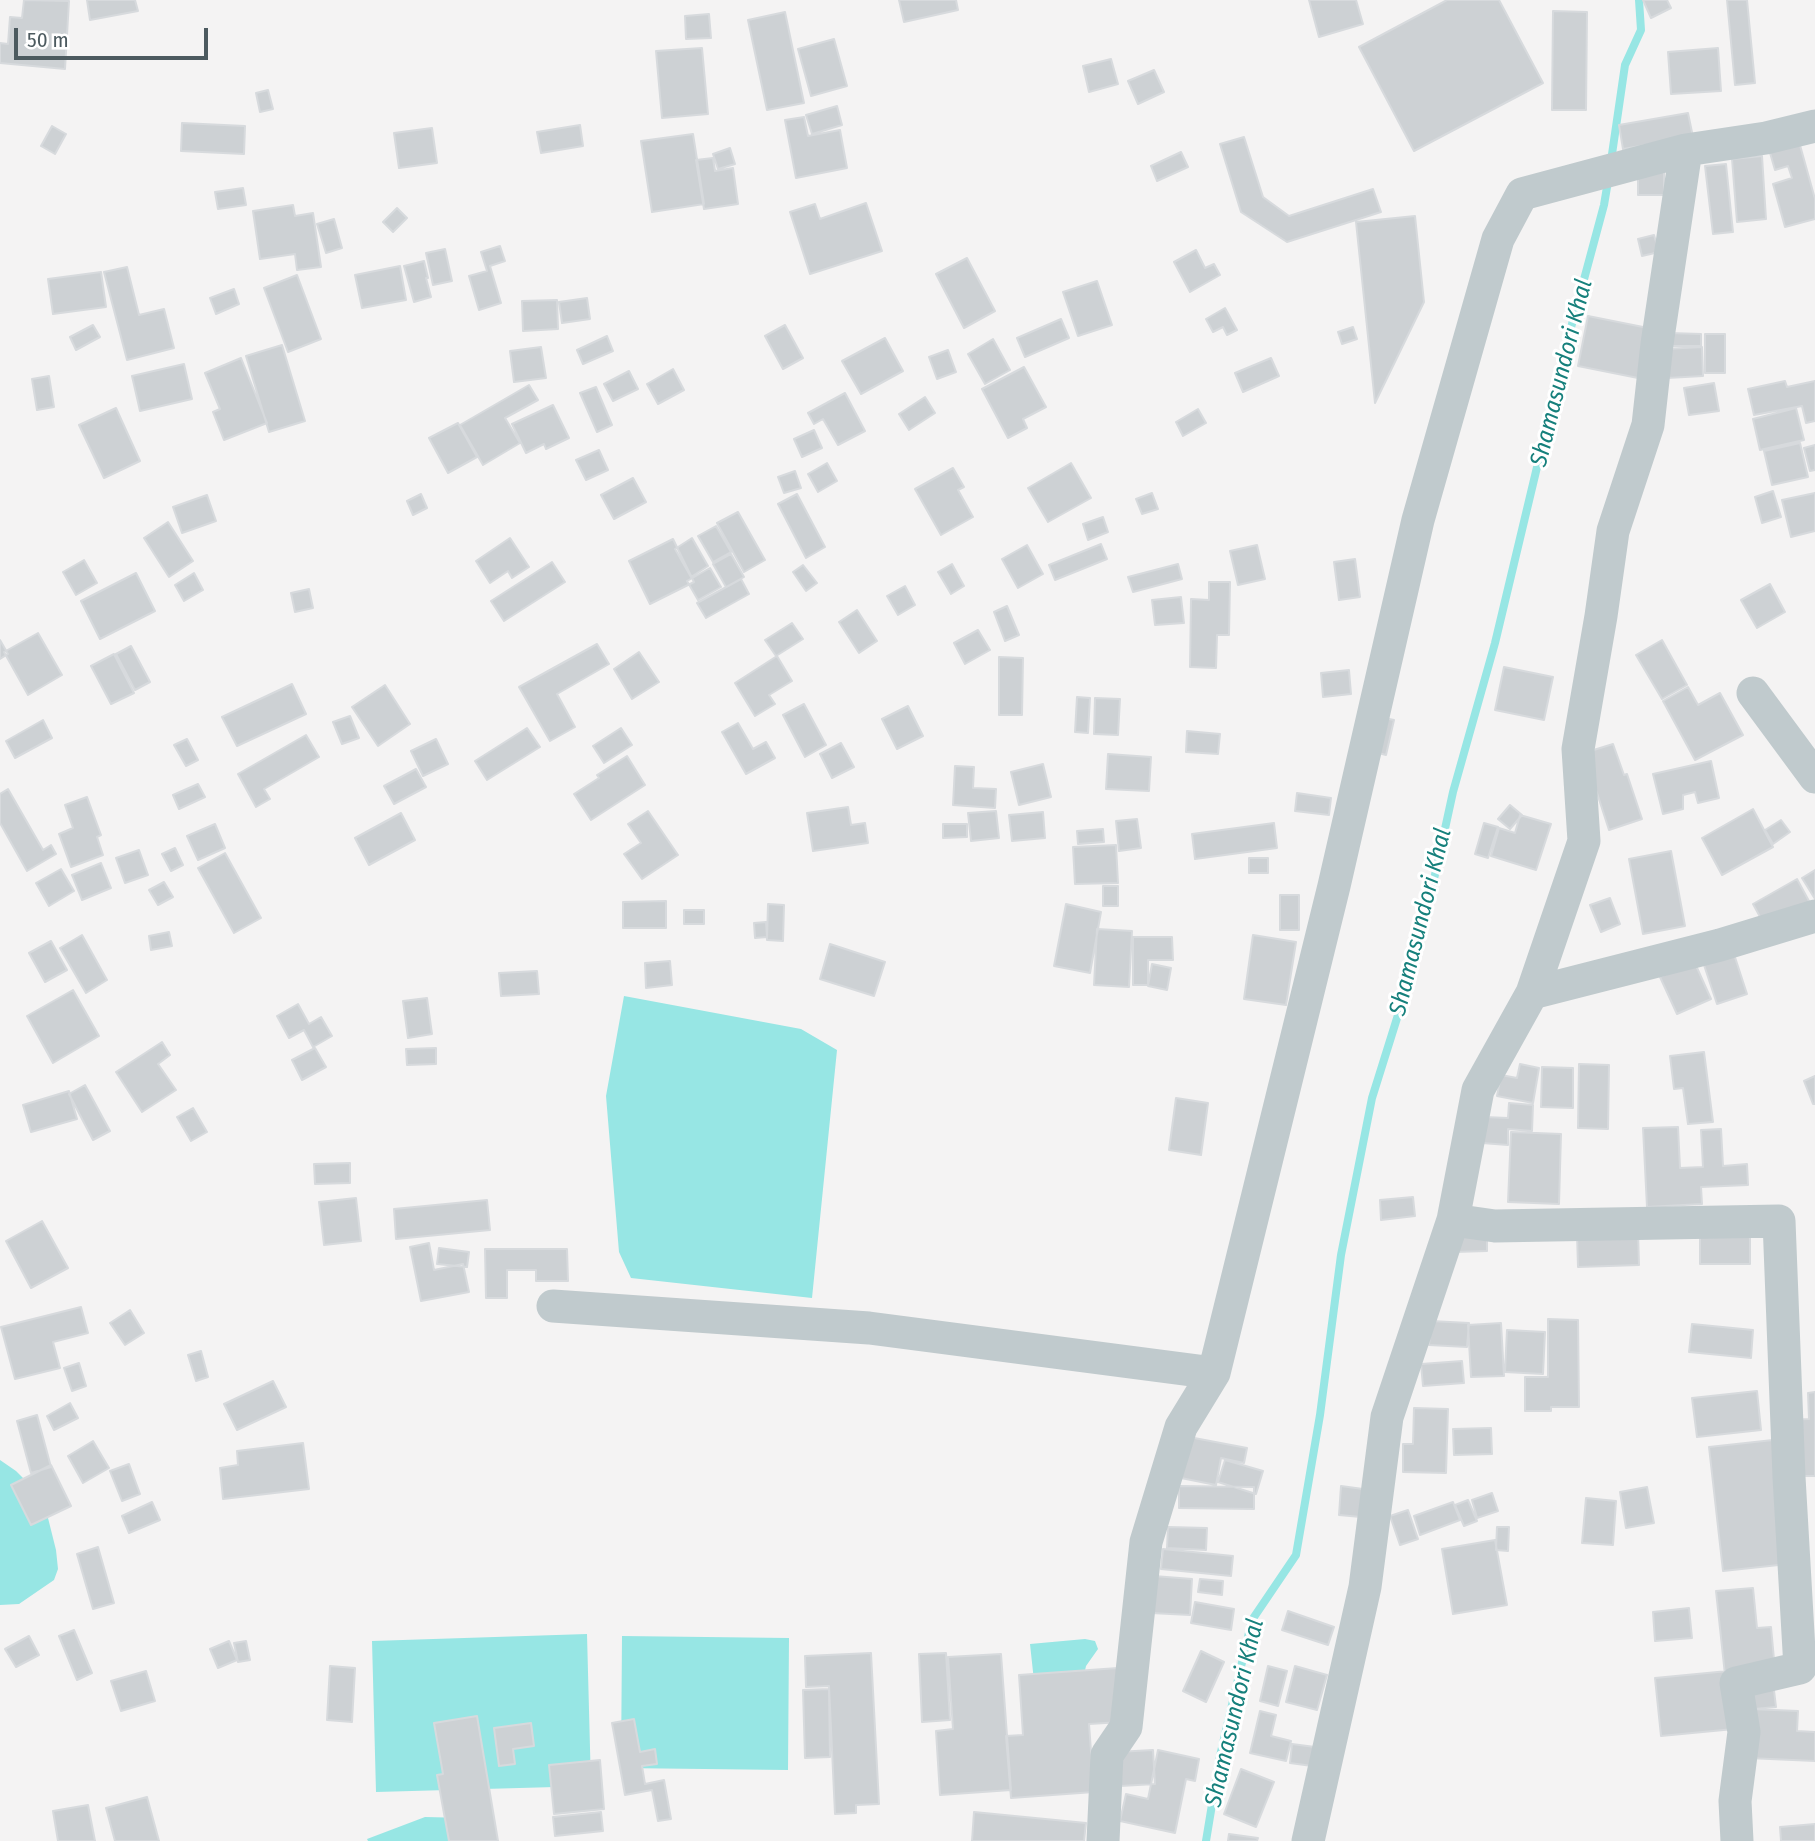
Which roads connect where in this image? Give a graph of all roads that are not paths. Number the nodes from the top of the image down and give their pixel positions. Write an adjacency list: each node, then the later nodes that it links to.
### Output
1 (1815, 126): 2 (street)
2 (1686, 150): 6 (street); 9 (street)
3 (1753, 693): 4 (street)
4 (1815, 777)
5 (1815, 916): 6 (street)
6 (1532, 993): 7 (street)
7 (1453, 1220): 11 (street); 12 (street)
8 (553, 1306): 9 (street)
9 (1214, 1373): 10 (street)
10 (1103, 1841)
11 (1308, 1841)
12 (1737, 1841)

